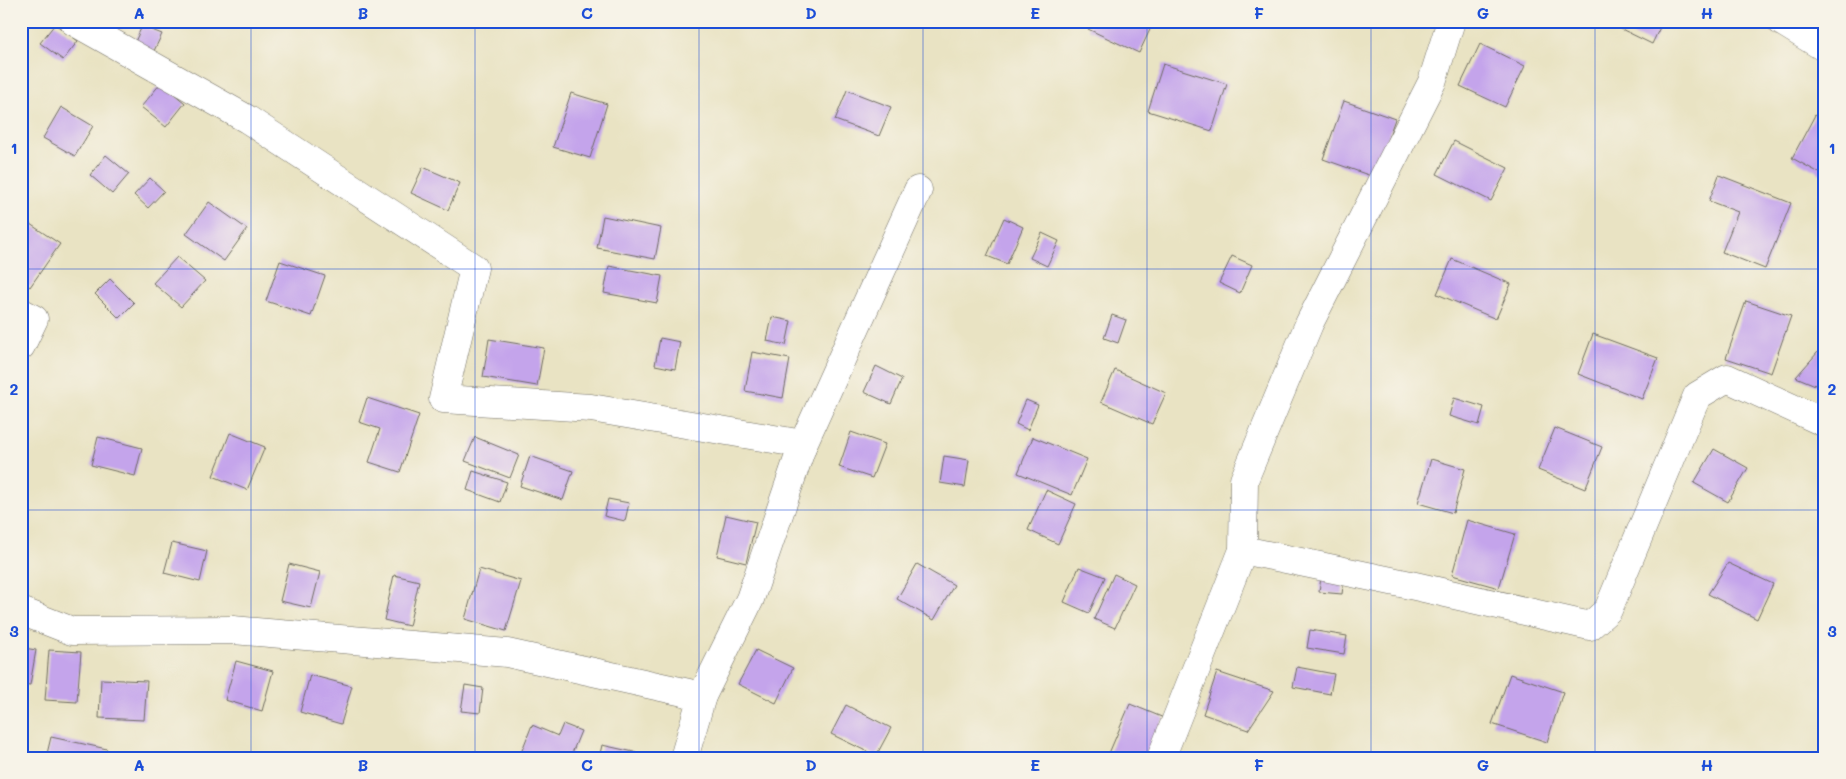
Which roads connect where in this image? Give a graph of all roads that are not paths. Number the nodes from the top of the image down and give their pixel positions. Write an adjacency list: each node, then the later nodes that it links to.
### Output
1 (73, 21): 9 (street)
2 (1451, 21): 10 (street)
3 (1781, 21): 4 (street)
4 (1825, 48)
5 (918, 190): 9 (street)
6 (21, 312): 7 (street)
7 (21, 346)
8 (1825, 423): 10 (street)
9 (803, 444): 12 (street)
10 (1242, 550): 14 (street)
11 (21, 611): 12 (street)
12 (702, 696): 13 (street)
13 (684, 758)
14 (1161, 758)

